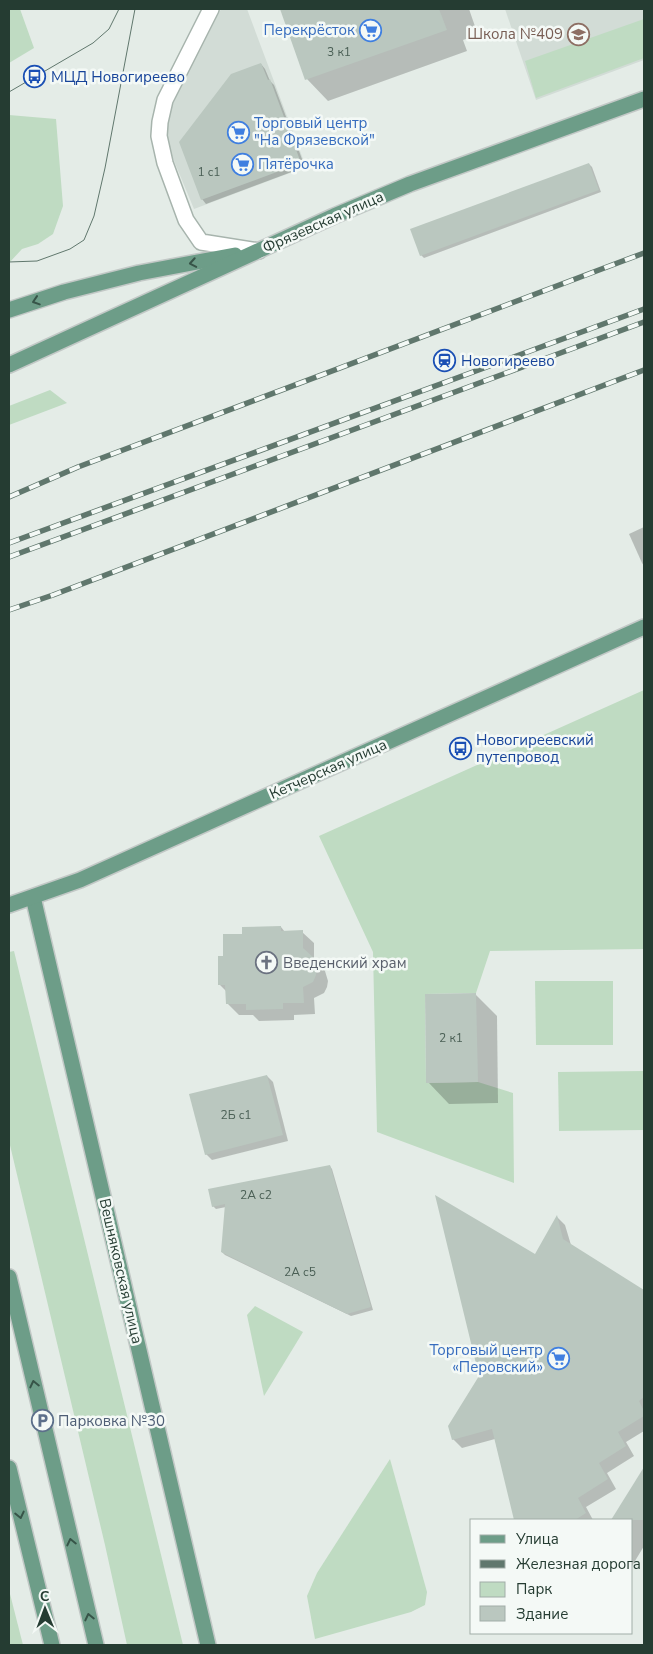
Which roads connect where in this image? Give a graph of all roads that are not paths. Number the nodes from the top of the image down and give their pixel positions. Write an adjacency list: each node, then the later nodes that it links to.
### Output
1 (211, 9): 3 (street)
2 (644, 99): 3 (main road, Фрязевская улица)
3 (259, 251): 4 (main road, one-way to 4); 5 (main road, Фрязевская улица)
4 (9, 310)
5 (9, 365)
6 (644, 627): 7 (main road, Кетчерская улица)
7 (33, 897): 8 (main road, Кетчерская улица); 13 (main road, Вешняковская улица)
8 (9, 904)
9 (9, 1277): 12 (main road, one-way to 9)
10 (9, 1468): 11 (main road, one-way to 11)
11 (52, 1645)
12 (96, 1645)
13 (208, 1645)

